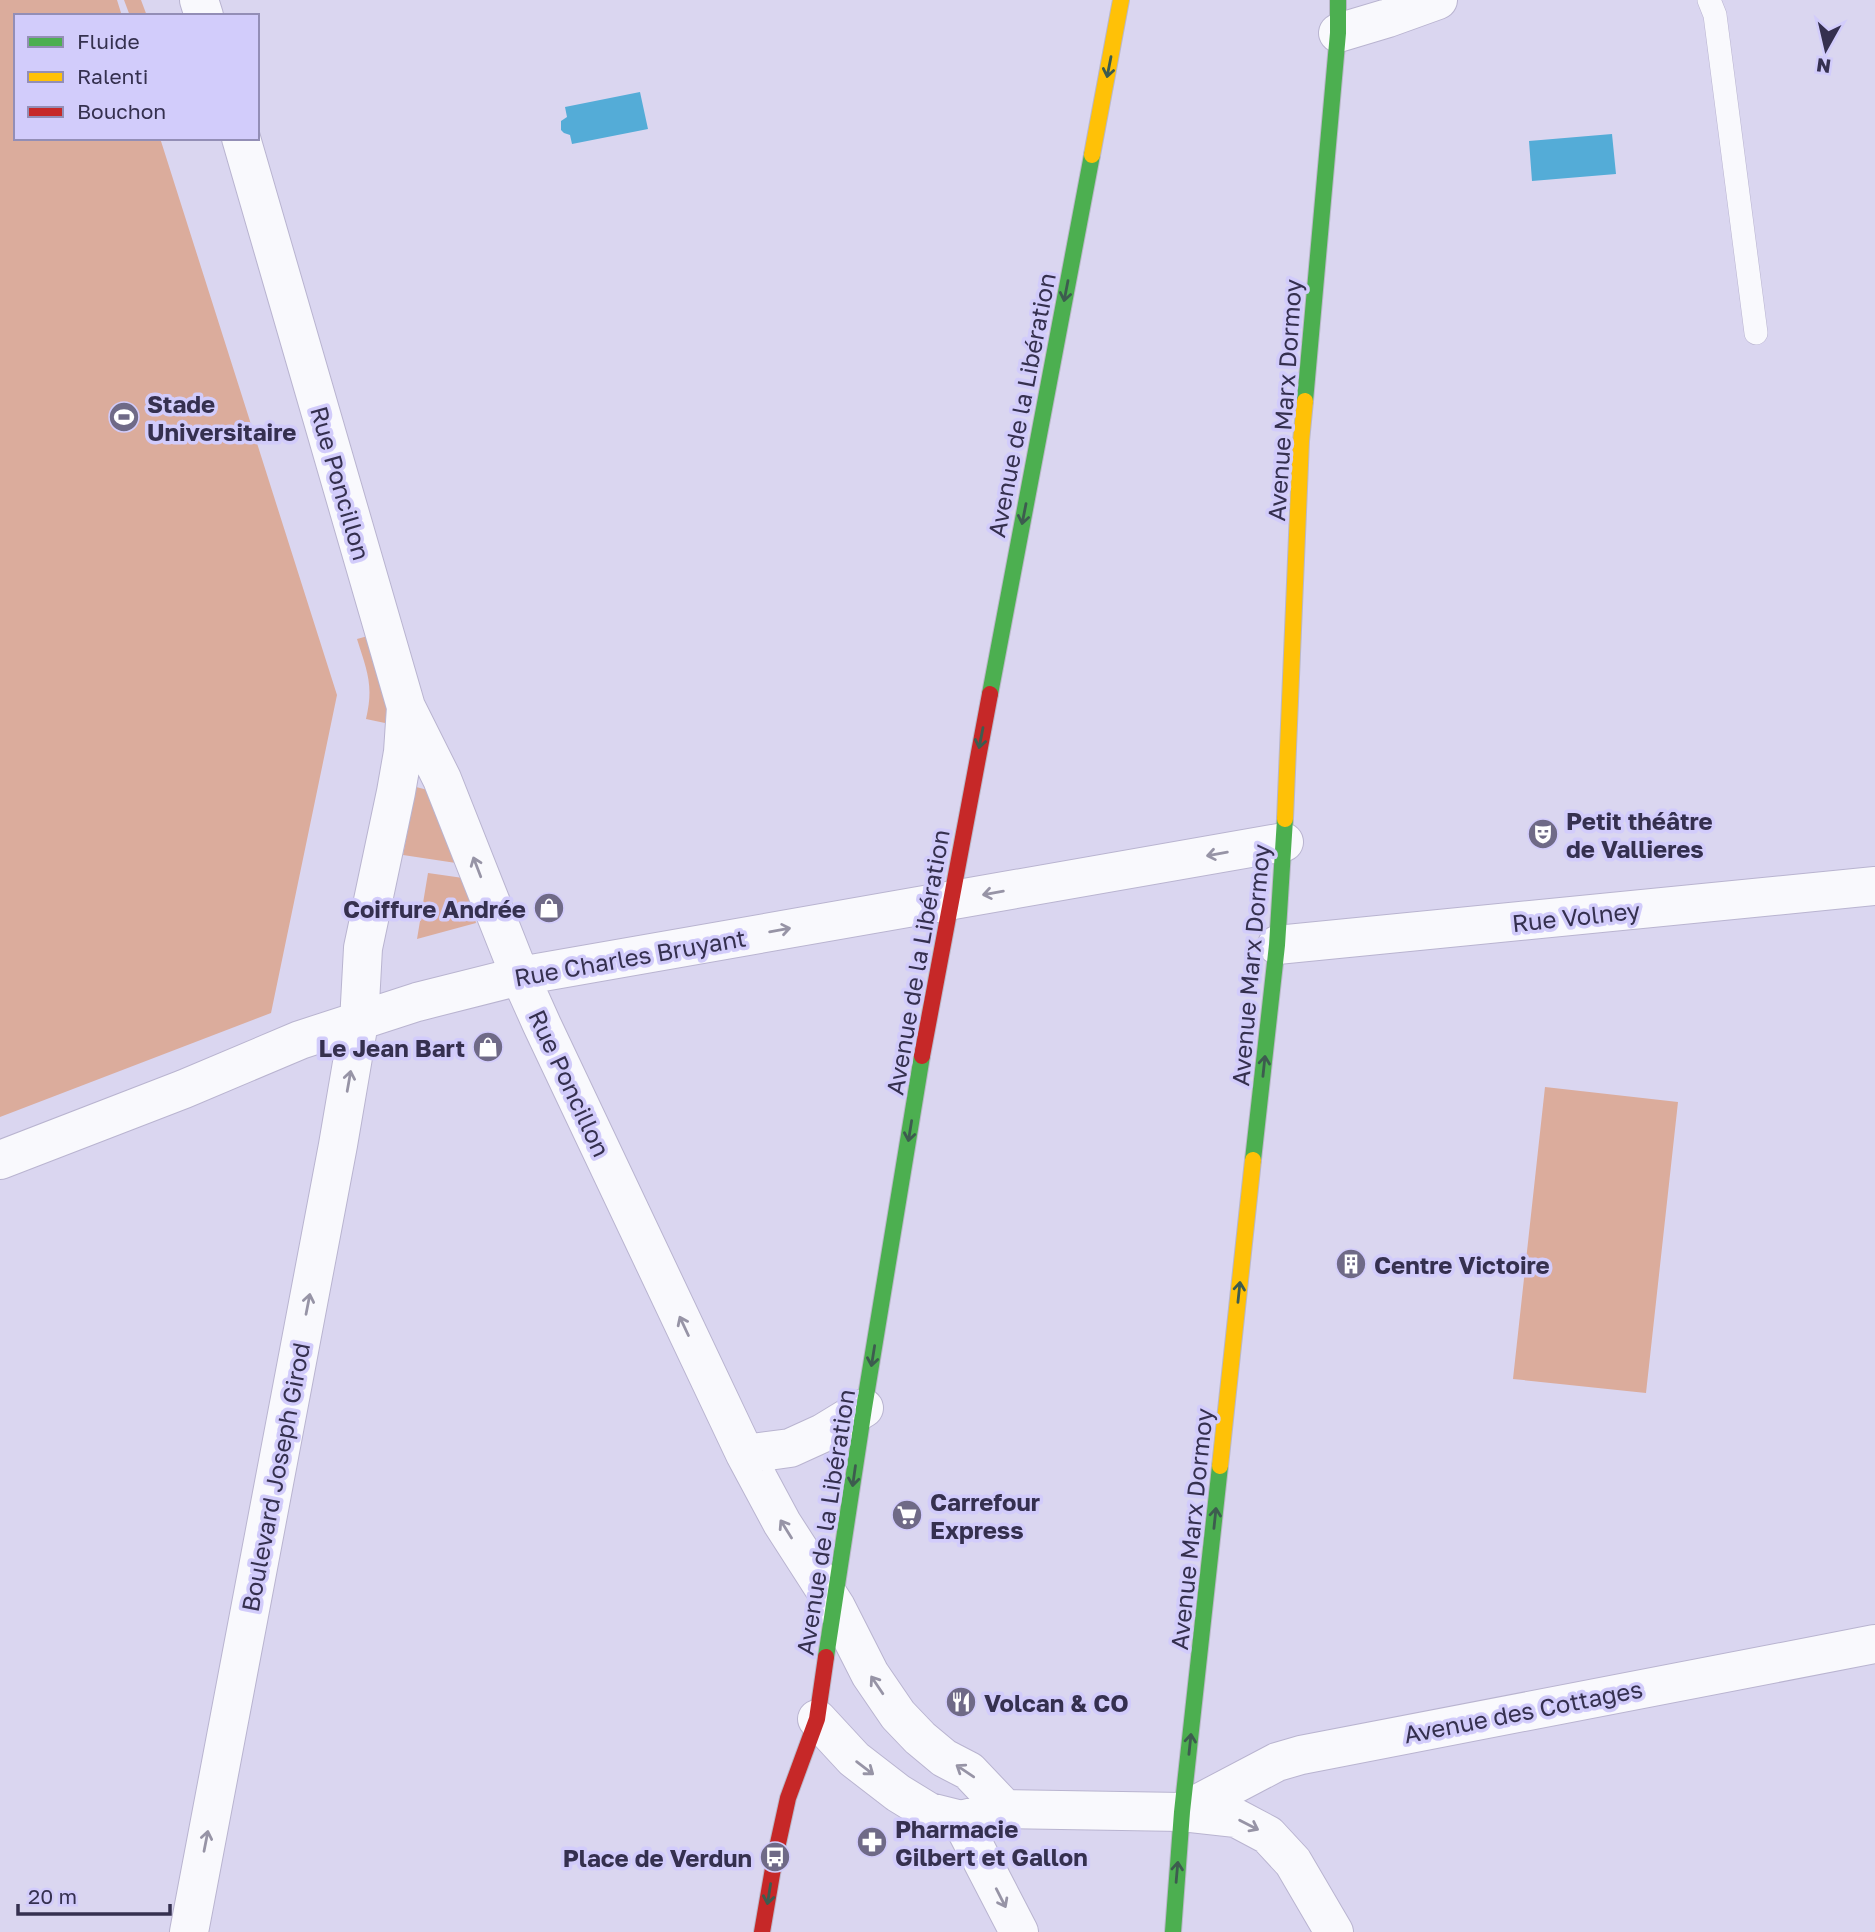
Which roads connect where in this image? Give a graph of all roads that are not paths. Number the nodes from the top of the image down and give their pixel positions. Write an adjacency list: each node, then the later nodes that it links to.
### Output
1 (1121, 0): 10 (main road, Avenue de la Libération, one-way to 10)
2 (1438, 0): 4 (street)
3 (1709, 0): 6 (lane)
4 (1338, 16): 8 (main road, Avenue Marx Dormoy)
5 (243, 140): 7 (street, Rue Poncillon)
6 (1756, 333)
7 (406, 708): 12 (street, Rue Poncillon, one-way to 7); 13 (street, Rue Poncillon)
8 (1284, 842): 10 (street, Rue Charles Bruyant, one-way to 10); 11 (main road, Avenue Marx Dormoy)
9 (1875, 886): 11 (street, Rue Volney)
10 (950, 899): 12 (street, Rue Charles Bruyant, one-way to 10); 15 (main road, Avenue de la Libération, one-way to 15)
11 (1277, 945): 21 (main road, Avenue Marx Dormoy, one-way to 11)
12 (520, 976): 13 (street, Rue Charles Bruyant); 16 (street, Rue Poncillon, one-way to 12)
13 (359, 1022): 14 (street, Rue Charles Bruyant); 23 (street, Boulevard Joseph Girod, one-way to 13)
14 (0, 1160)
15 (864, 1408): 16 (street); 17 (main road, Avenue de la Libération, one-way to 17)
16 (745, 1454): 17 (street, Rue Poncillon, one-way to 16)
17 (836, 1607): 19 (main road, Avenue de la Libération); 20 (street, one-way to 17)
18 (1875, 1644): 21 (street, Avenue des Cottages)
19 (817, 1719): 22 (street, one-way to 22); 24 (main road, Avenue de la Libération, one-way to 24)
20 (1006, 1809): 21 (street); 22 (street)
21 (1182, 1812): 26 (main road, Avenue Marx Dormoy, one-way to 21); 27 (street, one-way to 27)
22 (961, 1820): 25 (street, one-way to 25)
23 (189, 1932)
24 (762, 1932)
25 (1019, 1932)
26 (1173, 1932)
27 (1334, 1932)

